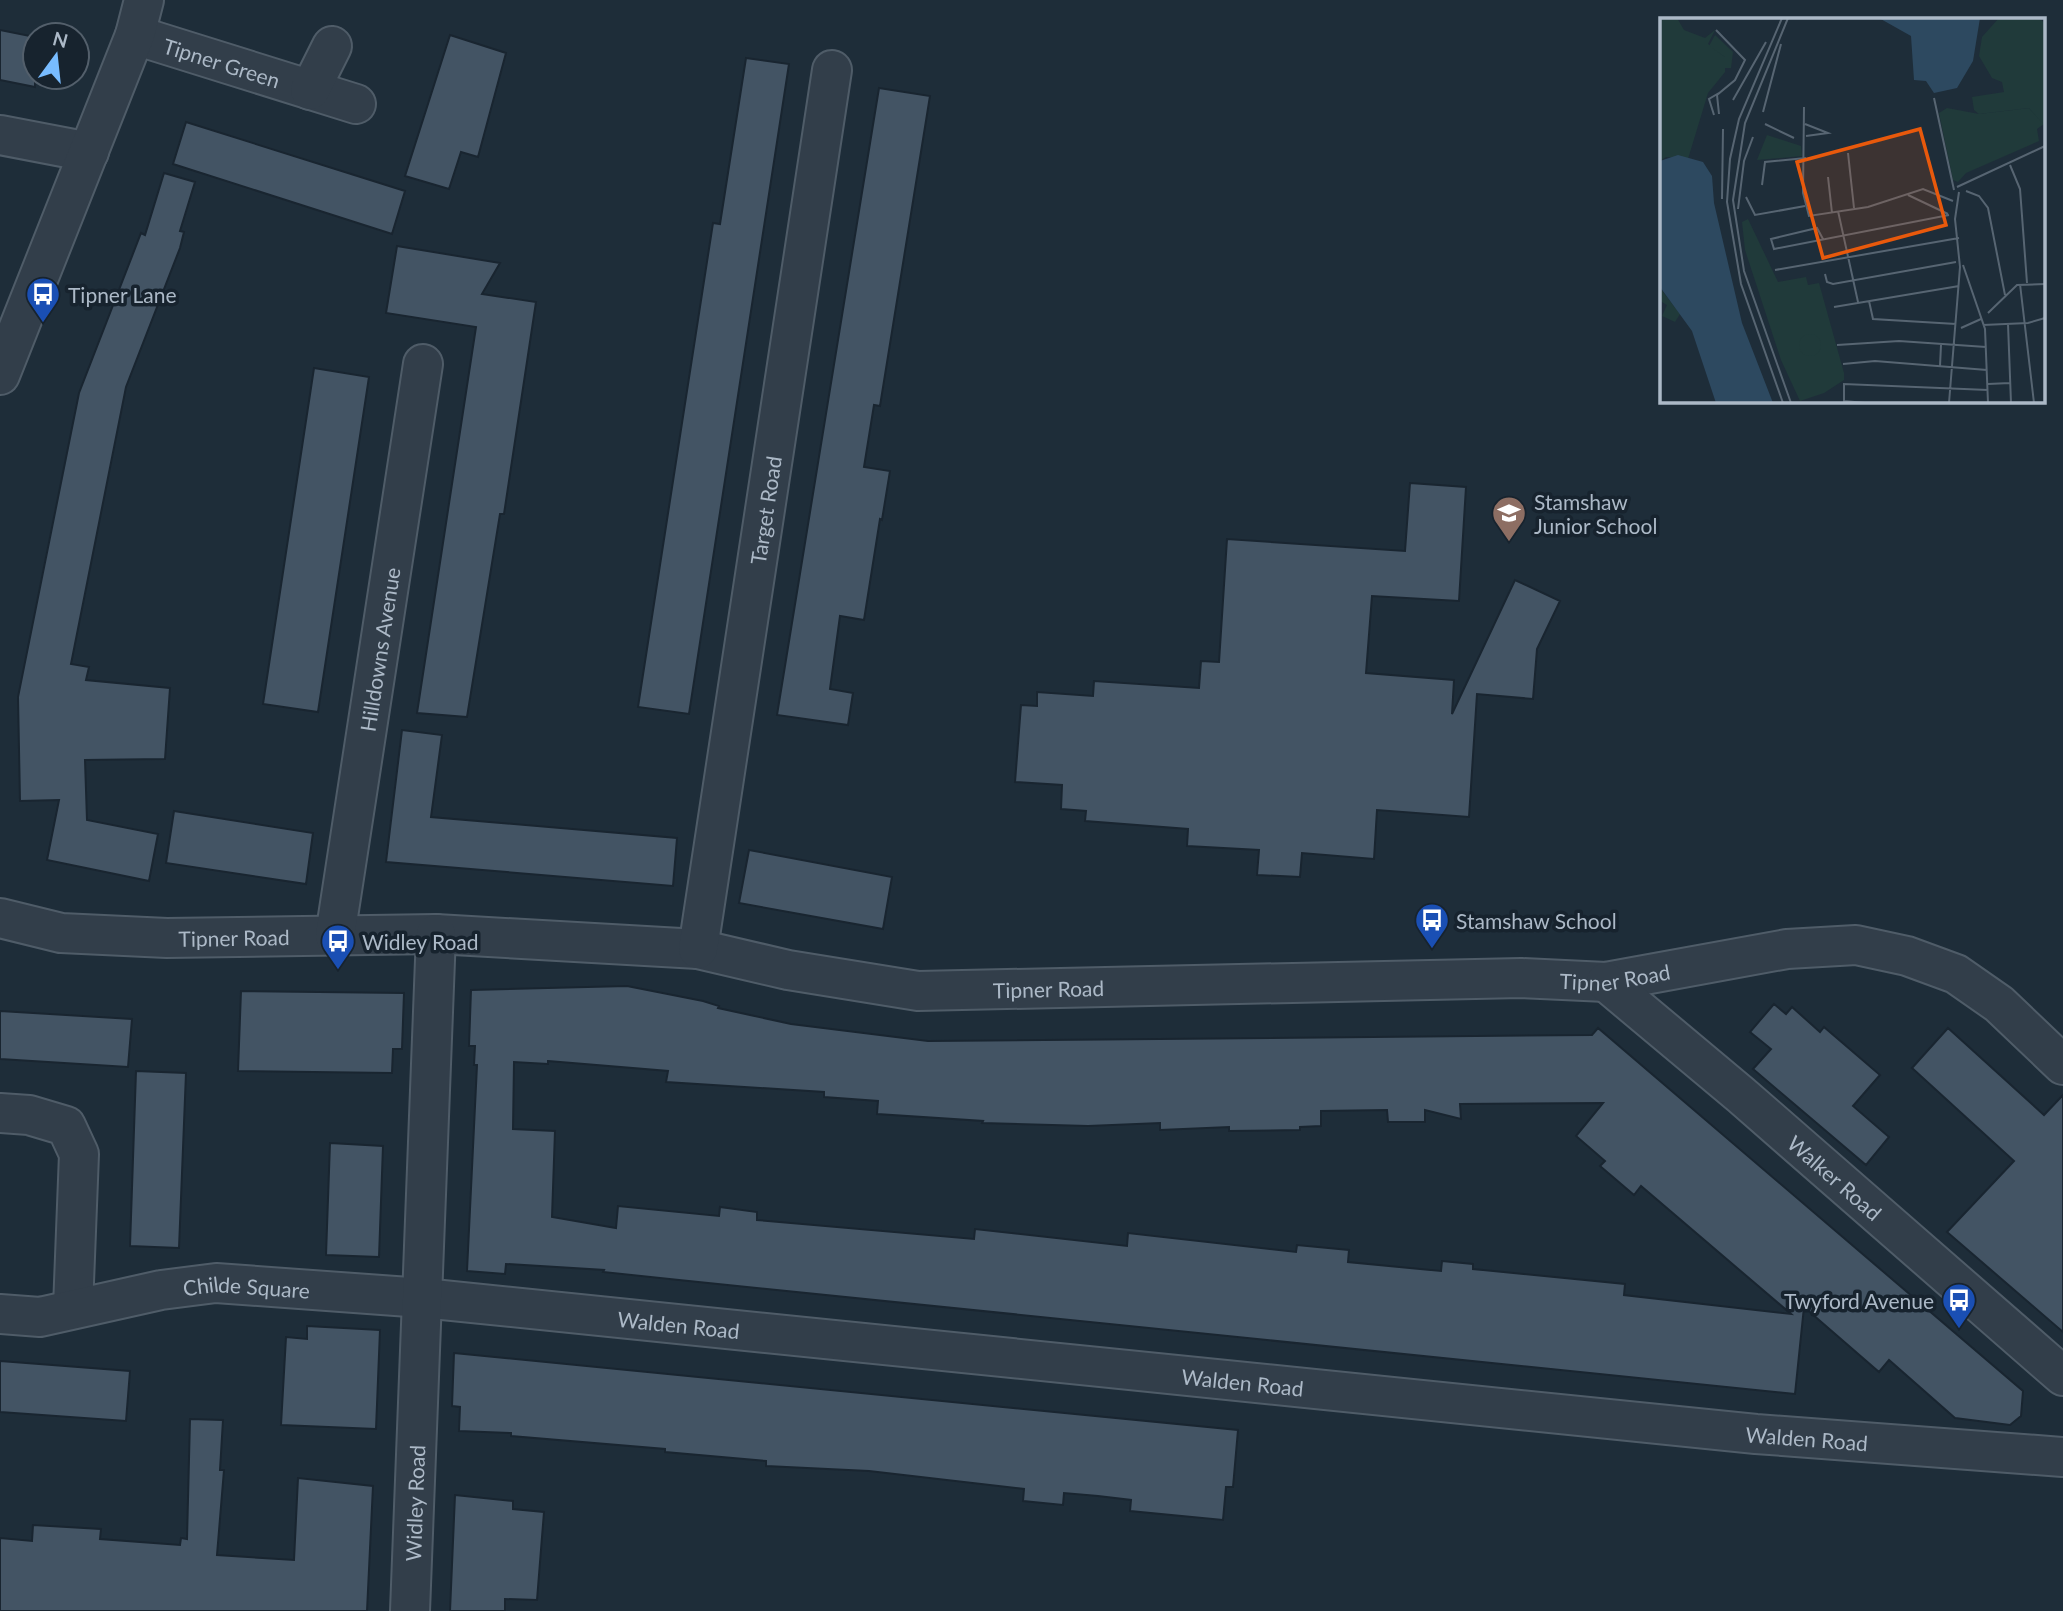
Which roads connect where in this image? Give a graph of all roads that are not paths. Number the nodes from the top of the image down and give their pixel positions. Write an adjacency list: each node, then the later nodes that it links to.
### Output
1 (139, 17): 4 (street, Tipner Green); 7 (street)
2 (332, 47): 4 (street)
3 (832, 70): 13 (street, Target Road)
4 (310, 90): 5 (street, Tipner Green)
5 (356, 104)
6 (0, 135): 7 (street)
7 (89, 152): 9 (street)
8 (423, 363): 12 (street, Hilldowns Avenue)
9 (0, 374)
10 (0, 918): 12 (street, Tipner Road)
11 (436, 934): 12 (street, Tipner Road); 13 (street, Tipner Road); 17 (street, Widley Road)
12 (335, 936)
13 (698, 949): 14 (street, Tipner Road)
14 (1606, 982): 15 (street, Tipner Road); 20 (street, Walker Road)
15 (2063, 1065)
16 (0, 1113): 18 (street)
17 (423, 1298): 18 (street, Childe Square); 21 (street, Walden Road); 22 (street, Widley Road)
18 (73, 1308): 19 (street, Childe Square)
19 (0, 1314)
20 (2063, 1376)
21 (2063, 1457)
22 (410, 1611)

